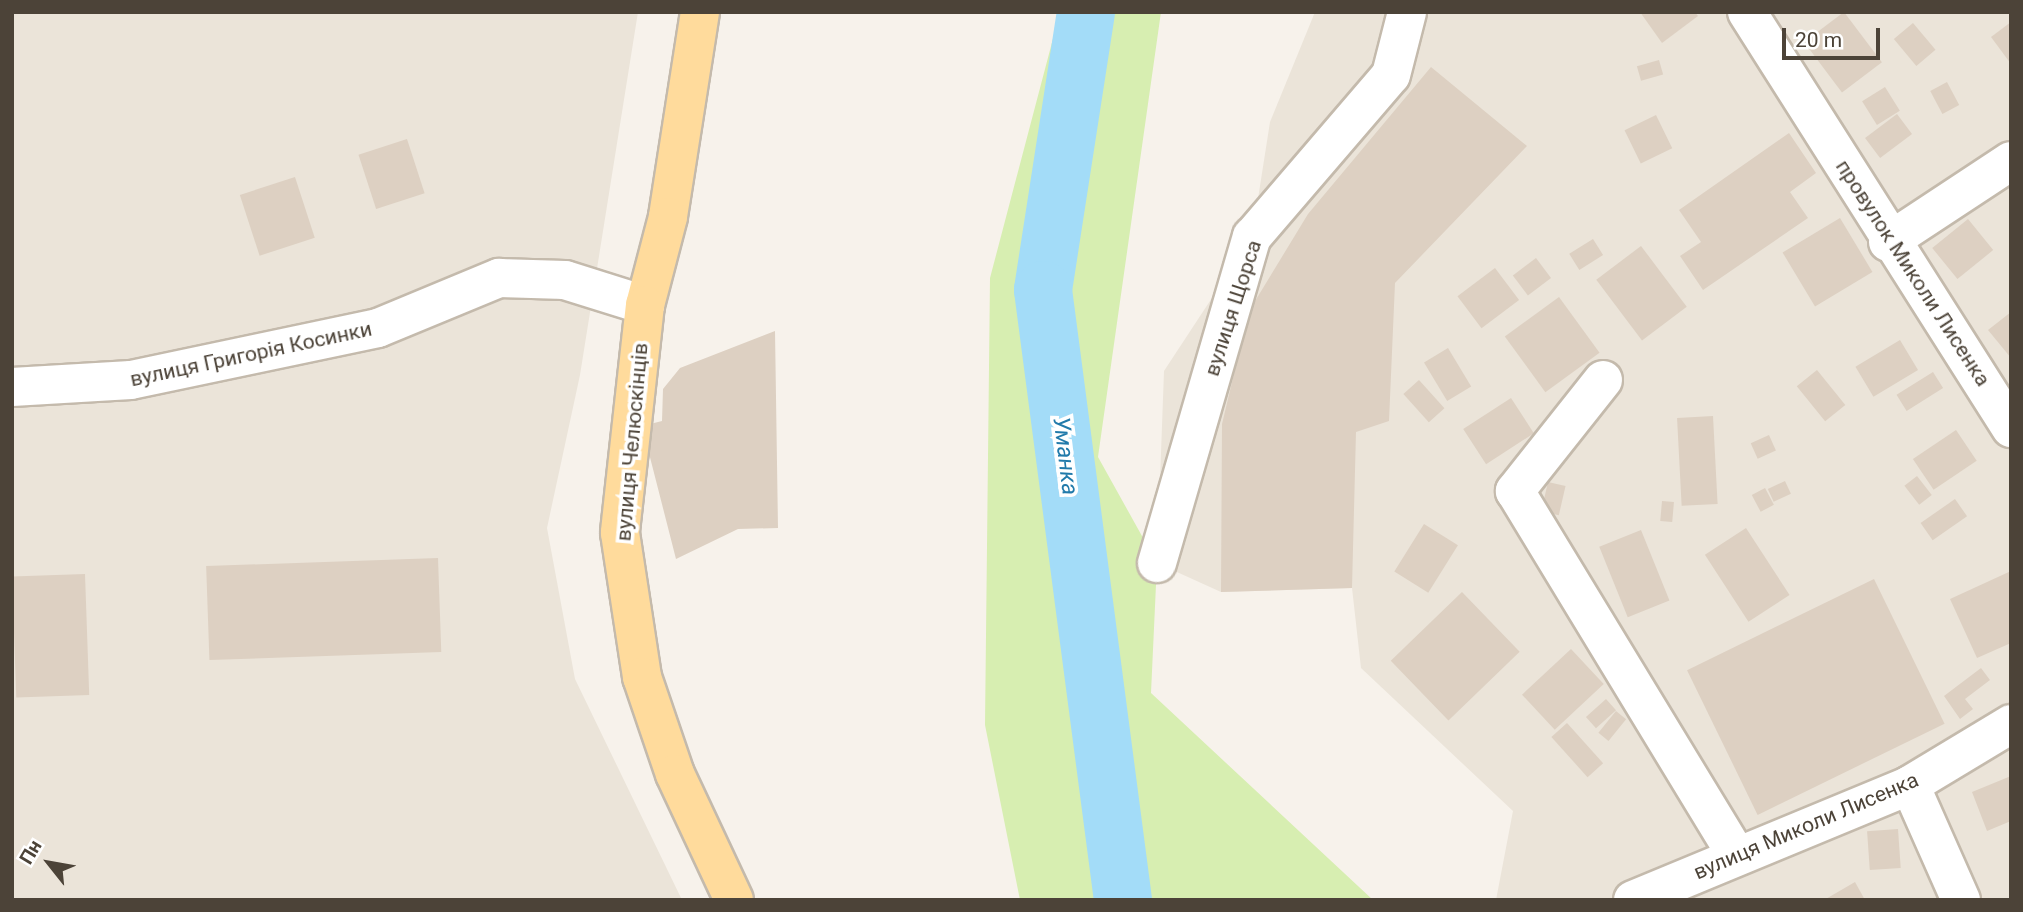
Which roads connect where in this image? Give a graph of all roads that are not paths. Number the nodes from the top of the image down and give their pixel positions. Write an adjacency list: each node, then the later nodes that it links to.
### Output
1 (700, 12): 6 (main road, вулиця Челюскінців)
2 (1407, 12): 10 (street, вулиця Щорса)
3 (1747, 12): 5 (street, провулок Миколи Лисенка)
4 (2011, 161): 5 (street)
5 (1888, 242): 9 (street, провулок Миколи Лисенка)
6 (645, 305): 8 (street, вулиця Григорія Косинки); 14 (main road, вулиця Челюскінців)
7 (1603, 380): 13 (street)
8 (12, 387)
9 (2011, 428)
10 (1157, 563)
11 (2011, 724): 12 (street, вулиця Миколи Лисенка)
12 (1910, 785): 13 (street, вулиця Миколи Лисенка); 16 (street)
13 (1737, 856): 15 (street, вулиця Миколи Лисенка)
14 (734, 900)
15 (1633, 900)
16 (1961, 900)

